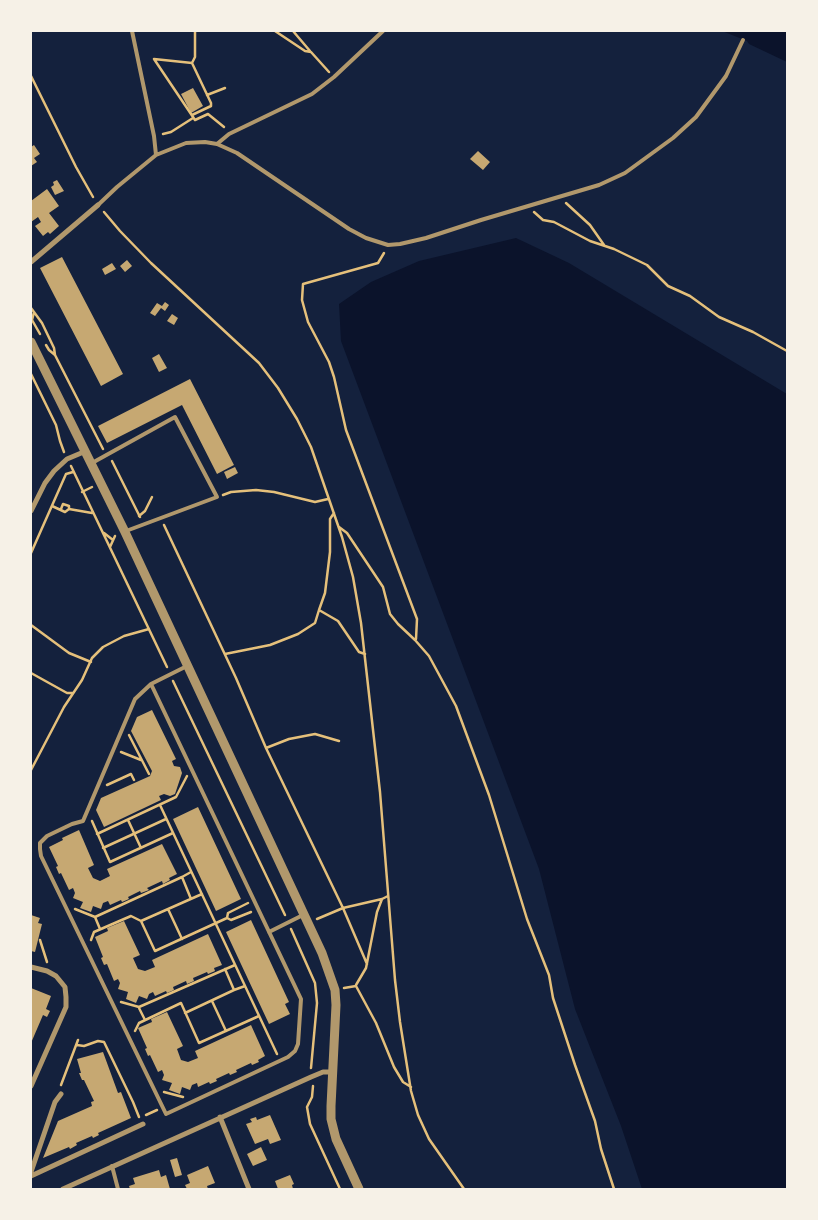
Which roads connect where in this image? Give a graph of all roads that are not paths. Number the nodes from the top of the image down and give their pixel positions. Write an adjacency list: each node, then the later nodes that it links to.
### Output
1 (132, 31): 5 (lane)
2 (383, 31): 4 (lane)
3 (743, 40): 4 (lane)
4 (217, 144): 5 (lane)
5 (156, 155): 6 (lane)
6 (98, 205): 7 (street)
7 (31, 262)
8 (31, 342): 9 (street)
9 (86, 451): 10 (street); 11 (street)
10 (92, 463): 12 (street); 12 (lane)
11 (31, 511)
12 (125, 532): 13 (street)
13 (187, 666): 14 (lane); 15 (street)
14 (151, 684): 16 (lane); 16 (lane)
15 (307, 919): 16 (lane); 18 (street)
16 (269, 932)
17 (31, 967): 19 (street)
18 (332, 1072): 21 (street); 29 (street)
19 (31, 1086)
20 (61, 1094): 24 (street)
21 (220, 1117): 23 (street); 28 (street)
22 (142, 1124): 24 (street)
23 (112, 1166): 25 (street); 27 (lane)
24 (31, 1174)
25 (70, 1187): 26 (street)
26 (63, 1189)
27 (118, 1189)
28 (250, 1189)
29 (359, 1189)

